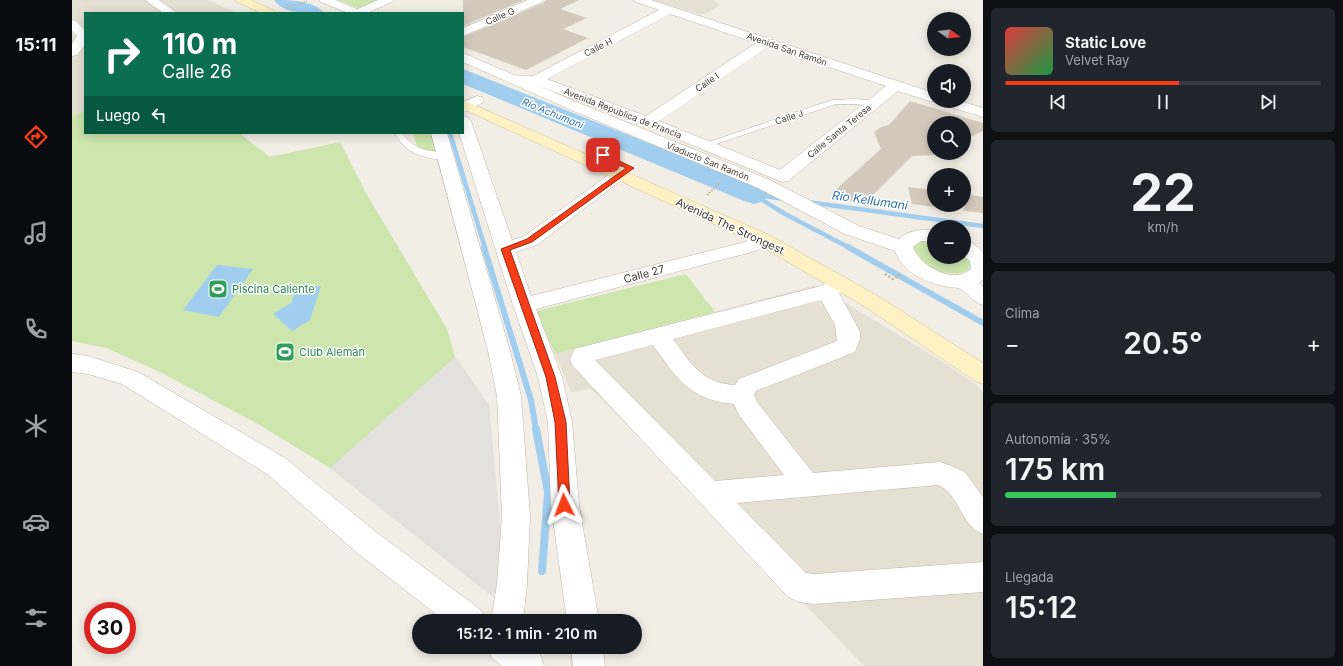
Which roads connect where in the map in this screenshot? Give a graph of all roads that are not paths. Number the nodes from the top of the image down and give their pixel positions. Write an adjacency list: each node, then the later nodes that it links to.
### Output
1 (325, 0): 11 (street)
2 (388, 0): 12 (street)
3 (538, 0): 14 (street, Calle G)
4 (640, 0): 8 (street, Avenida San Ramón)
5 (236, 2): 9 (main road); 10 (main road)
6 (155, 3): 7 (street)
7 (172, 7)
8 (670, 10): 15 (street, Avenida San Ramón); 18 (street, Calle H)
9 (251, 12)
10 (268, 12)
11 (355, 12)
12 (359, 12)
13 (72, 24): 16 (street)
14 (464, 32)
15 (766, 42): 19 (street, Avenida San Ramón); 25 (street, Calle I)
16 (72, 52)
17 (464, 57): 18 (street, Avenida República de Francia)
18 (531, 82): 25 (street, Avenida República de Francia); 34 (street, Viaducto San Ramón)
19 (895, 86): 20 (street, Avenida San Ramón); 21 (street, Calle Santa Teresa)
20 (927, 96)
21 (875, 103): 28 (lane, Calle J); 31 (street, Calle Santa Teresa)
22 (466, 106): 30 (main road, Avenida The Strongest); 35 (street)
23 (967, 108): 24 (street)
24 (983, 113)
25 (648, 122): 28 (street, Avenida República de Francia)
26 (399, 134): 29 (lane)
27 (439, 134): 29 (street)
28 (704, 145): 31 (street, Avenida República de Francia)
29 (444, 156): 51 (street)
30 (625, 171): 32 (main road, Avenida The Strongest); 35 (street)
31 (782, 176)
32 (768, 234): 38 (main road, Avenida The Strongest); 40 (street, Calle 27)
33 (927, 236): 34 (street)
34 (903, 247): 37 (street)
35 (505, 249): 40 (street)
36 (974, 251): 37 (street)
37 (964, 281): 39 (street)
38 (840, 282): 41 (street); 42 (main road, Avenida The Strongest); 44 (main road, Avenida The Strongest); 45 (street)
39 (983, 298)
40 (524, 305): 52 (street)
41 (658, 335): 45 (street); 47 (street)
42 (983, 357)
43 (72, 363): 50 (street)
44 (983, 375)
45 (742, 395): 46 (street)
46 (807, 485): 47 (street); 48 (street)
47 (710, 494): 49 (street)
48 (983, 521)
49 (983, 576)
50 (461, 614)
51 (511, 614)
52 (582, 614)
53 (588, 654): 54 (street)
54 (589, 666)

